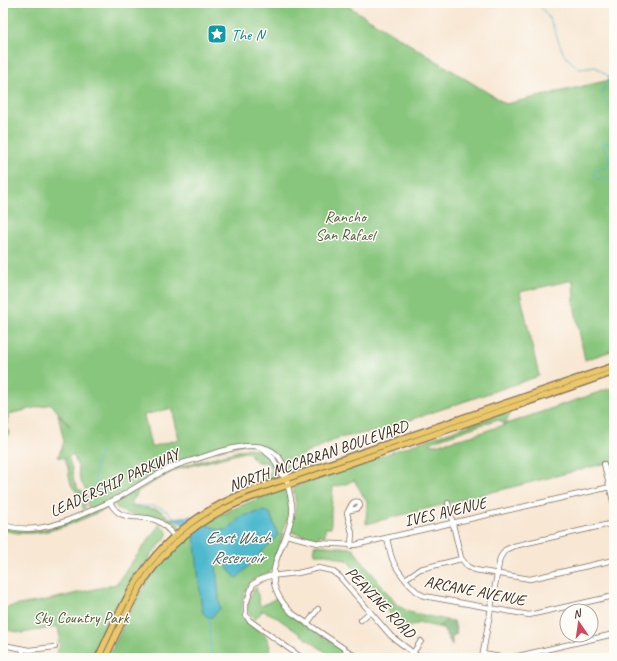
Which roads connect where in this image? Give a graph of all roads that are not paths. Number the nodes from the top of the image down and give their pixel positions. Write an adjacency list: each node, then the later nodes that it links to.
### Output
1 (614, 366): 3 (main road, NORTH MCCARRAN BOULEVARD)
2 (614, 372): 3 (main road, NORTH MCCARRAN BOULEVARD)
3 (460, 422): 5 (main road, NORTH MCCARRAN BOULEVARD)
4 (604, 464): 6 (street)
5 (287, 482): 7 (street, LEADERSHIP PARKWAY); 14 (street); 15 (main road, NORTH MCCARRAN BOULEVARD); 15 (main road, NORTH MCCARRAN BOULEVARD)
6 (610, 487): 9 (street); 11 (street, IVES AVENUE)
7 (110, 502): 13 (street, LEADERSHIP PARKWAY); 15 (street)
8 (448, 503): 11 (street)
9 (614, 505)
10 (350, 510): 17 (street)
11 (453, 523): 16 (street, IVES AVENUE); 18 (street)
12 (614, 523): 20 (street)
13 (3, 525)
14 (286, 535): 17 (street, IVES AVENUE); 21 (street)
15 (176, 538): 37 (main road, NORTH MCCARRAN BOULEVARD); 38 (main road)
16 (387, 538): 17 (street, IVES AVENUE); 22 (street, ARCANE AVENUE)
17 (351, 546)
18 (461, 559): 20 (street); 22 (street)
19 (614, 560): 20 (street)
20 (497, 574): 24 (street)
21 (274, 576): 26 (street, PEAVINE ROAD); 28 (street); 39 (street, PEAVINE ROAD)
22 (405, 579): 24 (street, ARCANE AVENUE)
23 (614, 596): 24 (street, ARCANE AVENUE)
24 (491, 608): 35 (street)
25 (318, 609): 28 (street)
26 (370, 612): 27 (street); 34 (street, PEAVINE ROAD)
27 (361, 620)
28 (307, 624): 40 (street)
29 (614, 634): 35 (street)
30 (421, 641): 34 (street)
31 (3, 646): 33 (street)
32 (55, 647): 33 (street)
33 (23, 649): 36 (street)
34 (413, 653): 41 (street, PEAVINE ROAD)
35 (483, 656)
36 (22, 658)
37 (98, 658)
38 (105, 658)
39 (302, 658)
40 (358, 658)
41 (420, 658)

